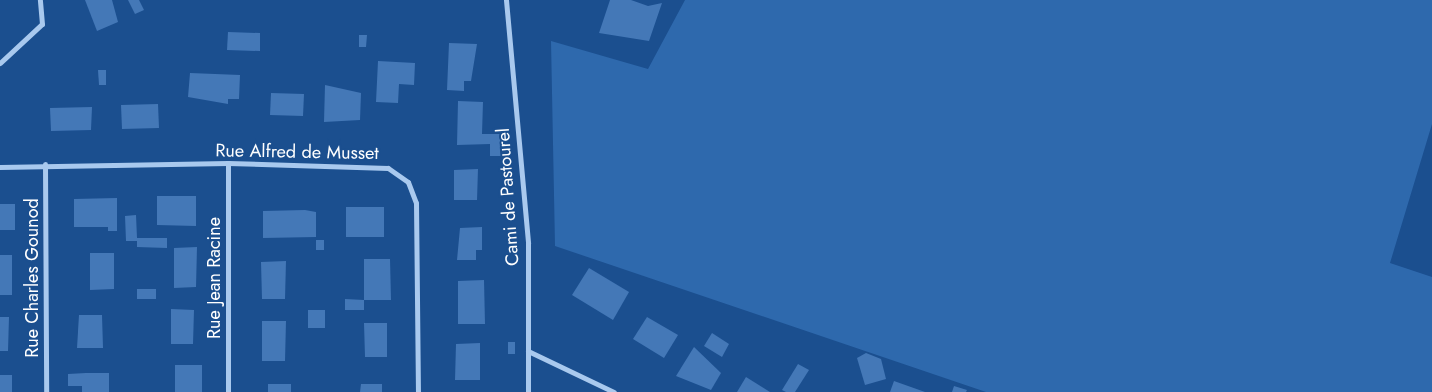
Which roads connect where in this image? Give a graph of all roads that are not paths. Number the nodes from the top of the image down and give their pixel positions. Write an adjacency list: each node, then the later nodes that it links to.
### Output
1 (40, 0): 3 (street)
2 (506, 0): 7 (street, Cami de Pastourel)
3 (2, 62)
4 (45, 164): 5 (street, Rue Alfred de Musset); 6 (street, Rue Alfred de Musset); 8 (street, Rue Charles Gounod)
5 (228, 164): 9 (street, Rue Jean Racine); 10 (street, Rue Alfred de Musset)
6 (0, 167)
7 (528, 351): 11 (street, Cami de Pastourel); 12 (street)
8 (46, 392)
9 (228, 392)
10 (418, 392)
11 (528, 392)
12 (614, 392)

